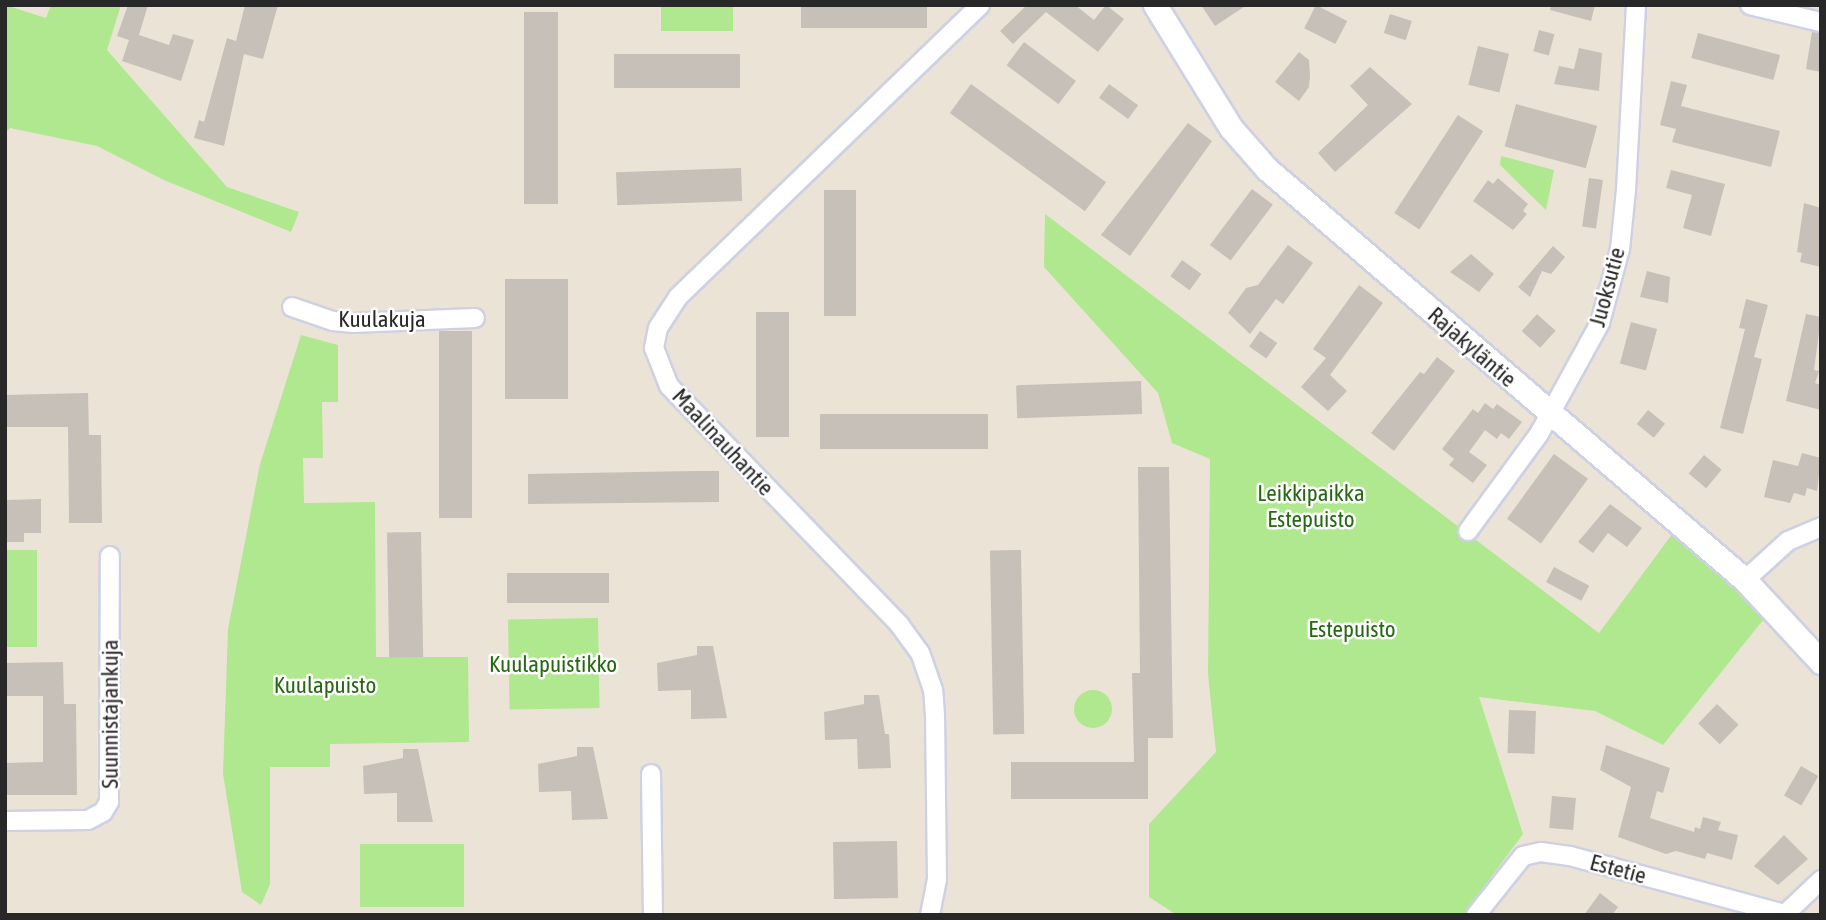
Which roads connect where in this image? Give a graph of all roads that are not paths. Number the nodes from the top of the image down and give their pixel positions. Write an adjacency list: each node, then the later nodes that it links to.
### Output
1 (980, 5): 18 (street, Maalinauhantie)
2 (1155, 5): 8 (street, Rajakyläntie)
3 (1636, 5): 8 (street, Juoksutie)
4 (1750, 5): 5 (street)
5 (1821, 22)
6 (292, 307): 7 (street, Kuulakuja)
7 (475, 318)
8 (1549, 412): 10 (street, Juoksutie); 12 (street, Rajakyläntie)
9 (1821, 527): 12 (street)
10 (1468, 531)
11 (110, 556): 15 (street, Suunnistajankuja)
12 (1745, 580): 13 (street, Rajakyläntie)
13 (1821, 662)
14 (651, 774): 17 (street)
15 (5, 821)
16 (1821, 880): 20 (street)
17 (653, 915)
18 (930, 915)
19 (1476, 915): 20 (street, Estetie)
20 (1784, 915)

